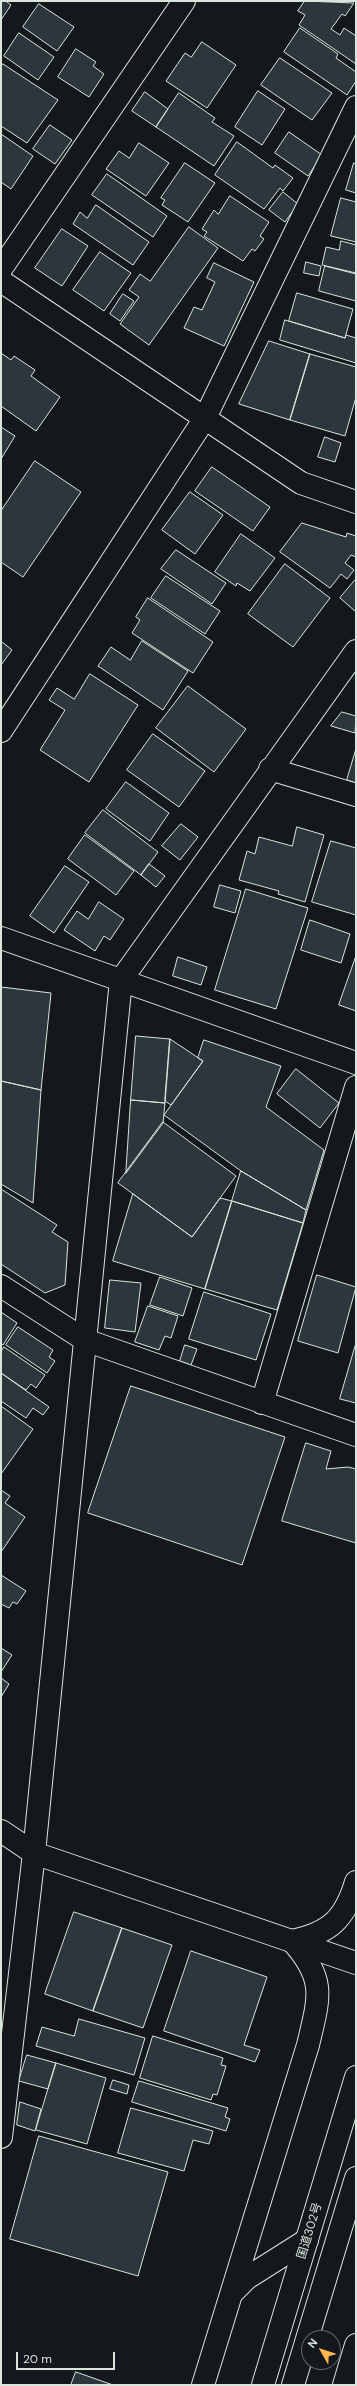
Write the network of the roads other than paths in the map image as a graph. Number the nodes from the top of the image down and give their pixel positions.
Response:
1 (184, 1) edge
2 (356, 107) edge
3 (1, 269) edge
4 (1, 281) edge
5 (205, 418) junction
6 (356, 502) edge
7 (356, 651) edge
8 (1, 730) edge
9 (270, 769) junction
10 (356, 795) edge
11 (1, 938) edge
12 (121, 980) junction
13 (356, 1063) edge
14 (356, 1087) edge
15 (1, 1286) edge
16 (85, 1340) junction
17 (262, 1403) junction
18 (356, 1435) edge
19 (1, 1831) edge
20 (34, 1853) junction
21 (356, 1882) edge
22 (292, 1941) junction
23 (356, 1963) edge
24 (356, 2077) edge
25 (1, 2137) edge
26 (356, 2178) edge
27 (307, 2240) junction
28 (231, 2294) junction
29 (356, 2345) edge
30 (203, 2385) edge
31 (263, 2385) edge
32 (293, 2385) edge
33 (344, 2385) edge

1 - 3 main road
2 - 5 main road
4 - 5 main road
5 - 6 main road
5 - 8 main road
7 - 9 main road
9 - 10 main road
9 - 12 main road
11 - 12 main road
12 - 13 main road
12 - 16 main road
14 - 17 main road
15 - 16 main road
16 - 17 main road
16 - 20 main road
17 - 18 main road
19 - 20 main road
20 - 22 main road
20 - 25 main road
21 - 22 main road
22 - 23 main road
22 - 28 main road
24 - 27 main road, 国道302号
26 - 32 main road
27 - 28 main road
27 - 31 main road, 国道302号
28 - 30 main road
29 - 33 main road

